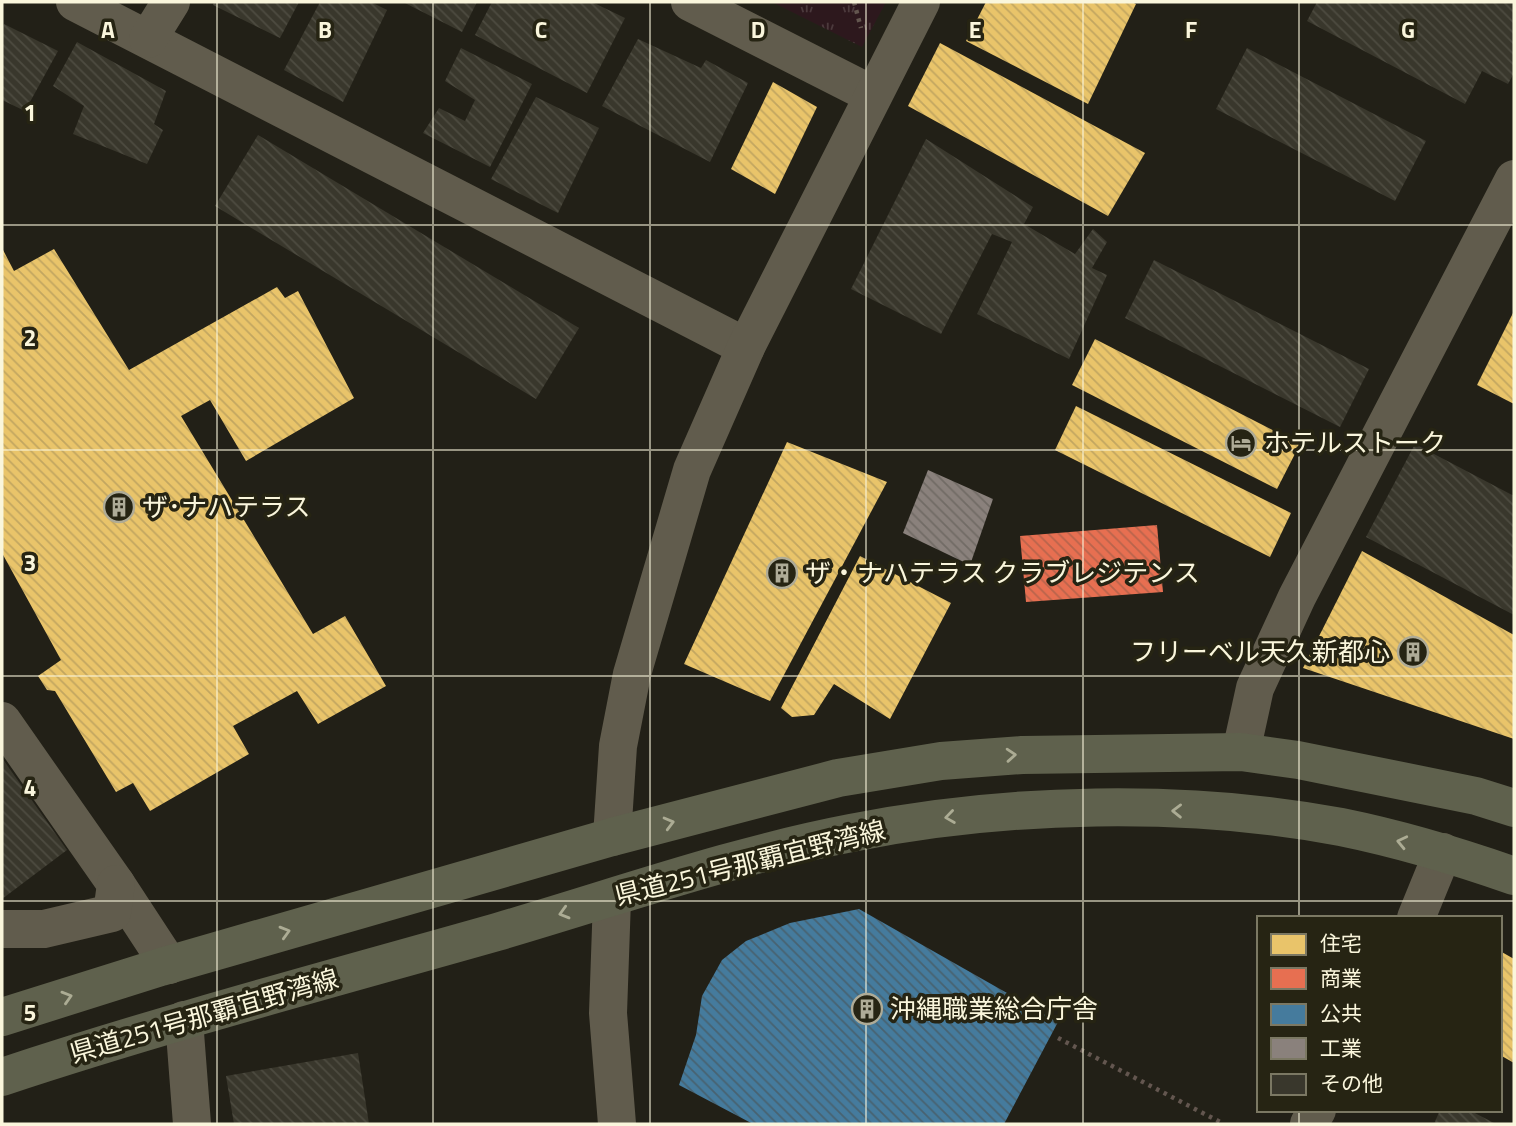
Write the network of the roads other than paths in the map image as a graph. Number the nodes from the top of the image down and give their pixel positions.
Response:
1 (75, 2) edge
2 (171, 2) edge
3 (690, 2) edge
4 (921, 2) edge
5 (148, 39) junction
6 (873, 95) junction
7 (1514, 179) edge
8 (746, 347) junction
9 (2, 721) edge
10 (1241, 752) junction
11 (1514, 808) edge
12 (612, 837) junction
13 (1443, 852) junction
14 (1514, 876) edge
15 (116, 884) junction
16 (612, 899) junction
17 (1417, 916) edge
18 (2, 929) edge
19 (169, 965) junction
20 (2, 1017) edge
21 (184, 1020) junction
22 (2, 1077) edge
23 (192, 1124) edge
24 (617, 1124) edge

1 - 5 street
2 - 5 street
3 - 6 street
4 - 6 street
5 - 8 street
6 - 8 street
7 - 10 street
8 - 12 street
9 - 15 street
10 - 11 main road
12 -> 10 main road
19 -> 12 main road
13 - 14 main road, 県道251号那覇宜野湾線
13 -> 16 main road, 県道251号那覇宜野湾線
13 - 17 street
15 - 18 street
15 - 19 street
16 -> 21 main road, 県道251号那覇宜野湾線
16 - 24 street
20 -> 19 main road
21 - 22 main road, 県道251号那覇宜野湾線
21 - 23 street

